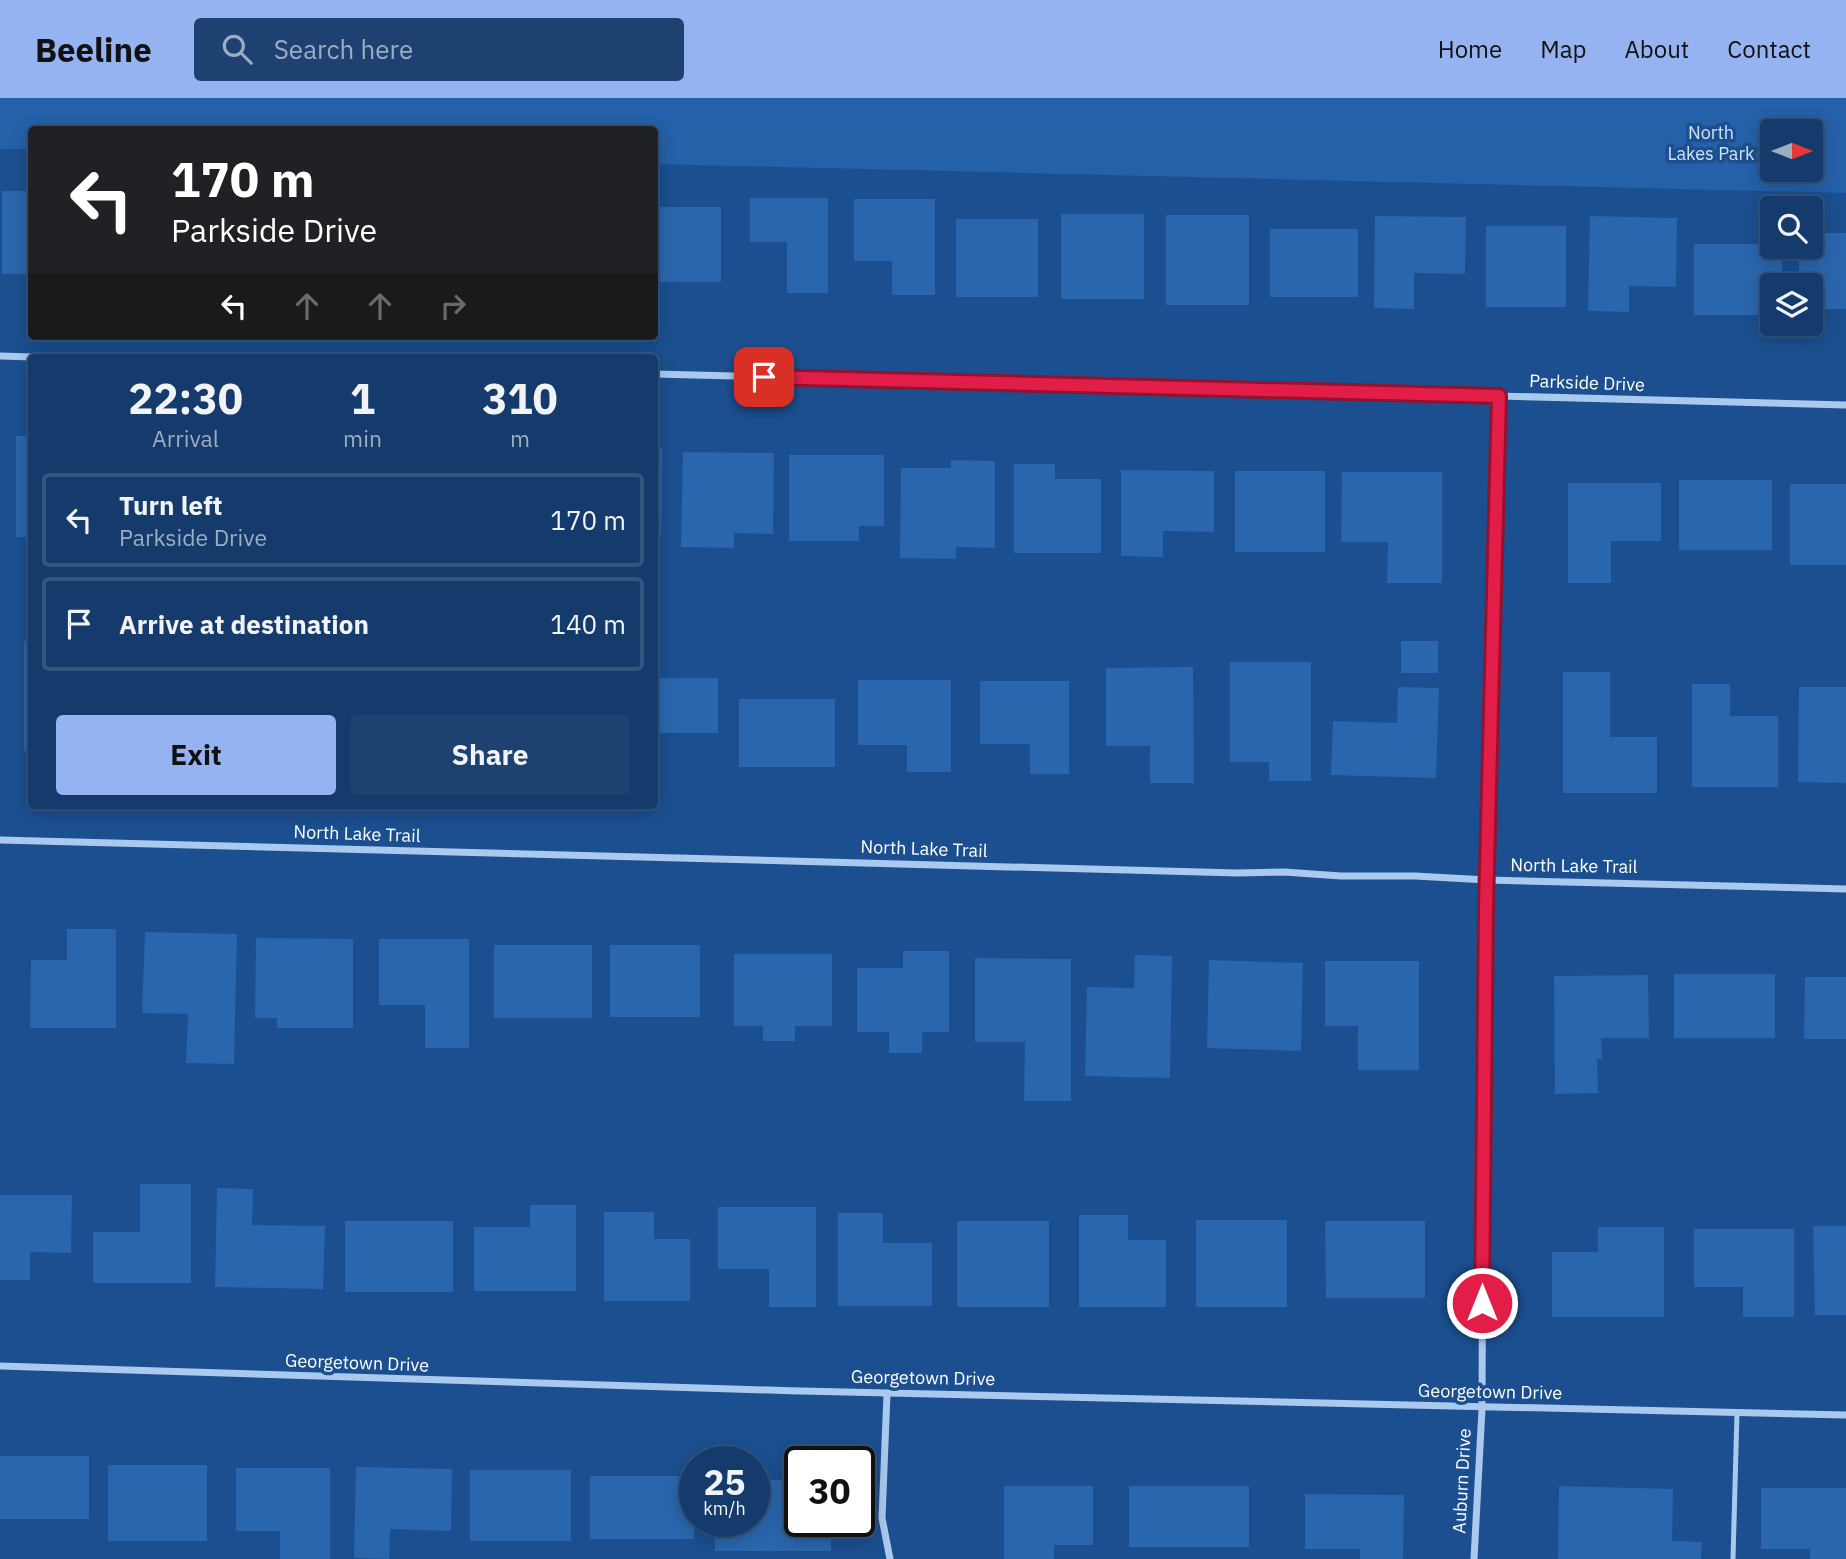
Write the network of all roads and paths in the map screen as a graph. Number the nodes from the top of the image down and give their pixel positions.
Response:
1 (0, 356) edge
2 (28, 357) edge
3 (658, 374) edge
4 (1499, 396) junction
5 (1846, 405) edge
6 (0, 840) edge
7 (1487, 880) junction
8 (1846, 888) edge
9 (0, 1366) edge
10 (887, 1394) junction
11 (1482, 1409) junction
12 (1737, 1412) junction
13 (1846, 1415) edge
14 (890, 1559) edge
15 (1475, 1559) edge
16 (1733, 1559) edge

1 - 2 street
3 - 4 street, Parkside Drive
4 - 5 street, Parkside Drive
4 - 7 street, Auburn Drive
6 - 7 street, North Lake Trail
7 - 8 street, North Lake Trail
7 - 11 street, Auburn Drive
9 - 10 street, Georgetown Drive
10 - 11 street, Georgetown Drive
10 - 14 street
11 - 12 street, Georgetown Drive
11 - 15 street, Auburn Drive
12 - 13 street, Georgetown Drive
12 - 16 lane

